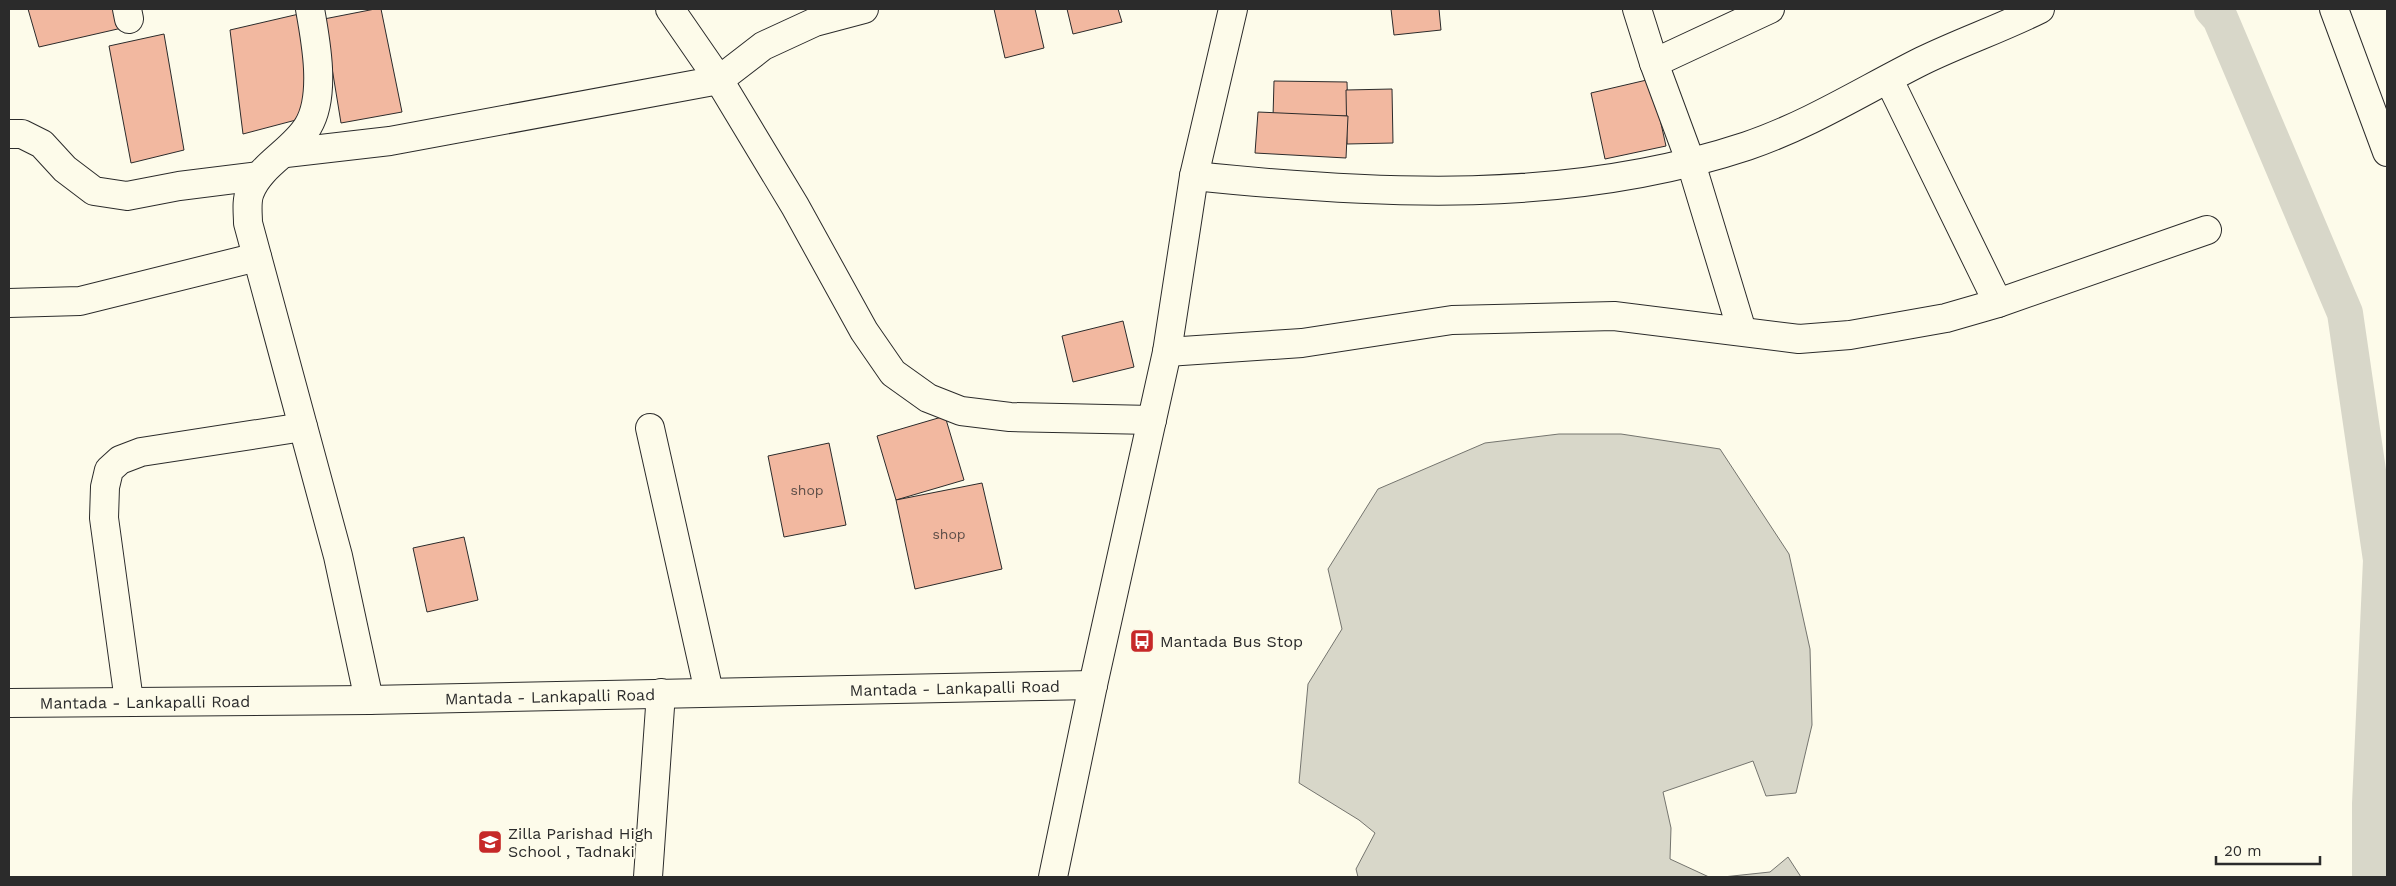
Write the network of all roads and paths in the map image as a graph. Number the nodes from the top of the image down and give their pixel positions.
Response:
1 (310, 9) edge
2 (670, 9) edge
3 (864, 9) edge
4 (1233, 9) edge
5 (1637, 9) edge
6 (1770, 9) edge
7 (2040, 9) edge
8 (2334, 9) edge
9 (1654, 63) junction
10 (719, 80) junction
11 (1889, 80) junction
12 (9, 134) edge
13 (2387, 152) edge
14 (286, 153) junction
15 (1691, 163) junction
16 (259, 176) junction
17 (1194, 176) junction
18 (2207, 230) dead end
19 (257, 257) junction
20 (9, 303) edge
21 (1998, 303) junction
22 (1742, 331) junction
23 (1167, 352) junction
24 (1152, 420) junction
25 (303, 427) junction
26 (650, 428) dead end
27 (1093, 685) junction
28 (709, 692) junction
29 (661, 693) junction
30 (369, 700) junction
31 (129, 701) junction
32 (9, 703) edge
33 (648, 877) edge
34 (1052, 877) edge

1 - 14 street
2 - 10 street
3 - 10 street
4 - 17 street
5 - 9 street
6 - 9 street
7 - 11 street
8 - 13 street
9 - 15 street
10 - 14 street
10 - 24 street
11 - 15 street
11 - 21 street
12 - 16 street
14 - 16 street
15 - 17 street
15 - 22 street
16 - 19 street
17 - 23 street
18 - 21 street
19 - 20 street
19 - 25 street
21 - 22 street
22 - 23 street
23 - 24 street
24 - 27 street
25 - 30 street
25 - 31 street
26 - 28 street
27 - 28 street, Mantada - Lankapalli Road
27 - 34 street
28 - 29 street, Mantada - Lankapalli Road
29 - 30 street, Mantada - Lankapalli Road
29 - 33 street
30 - 31 street, Mantada - Lankapalli Road
31 - 32 street, Mantada - Lankapalli Road

